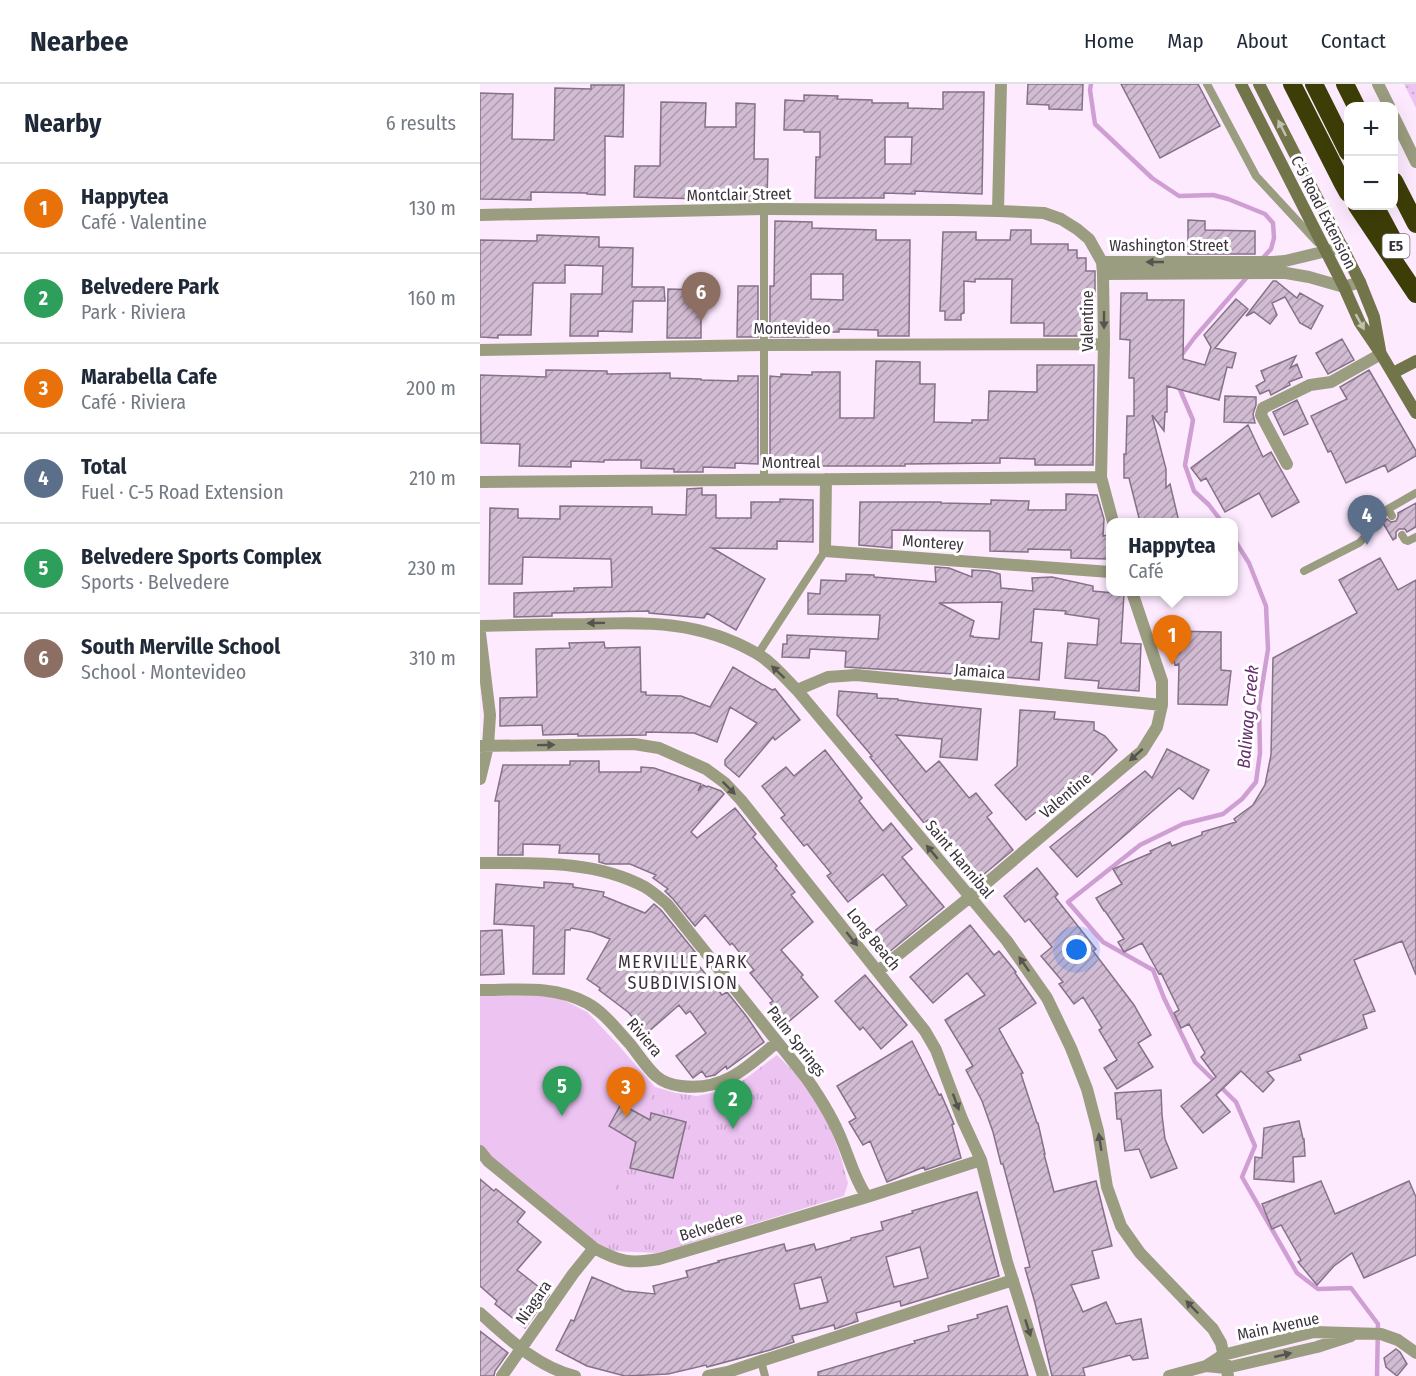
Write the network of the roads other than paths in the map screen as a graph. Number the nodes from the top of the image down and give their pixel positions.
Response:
1 (1001, 84) edge
2 (1206, 84) edge
3 (1241, 84) edge
4 (1260, 84) edge
5 (1292, 84) edge
6 (1314, 84) edge
7 (1345, 84) edge
8 (1350, 84) edge
9 (1378, 84) edge
10 (1355, 102) edge
11 (1356, 102) edge
12 (1387, 102) edge
13 (1398, 125) edge
14 (1344, 144) edge
15 (1416, 162) edge
16 (1344, 186) edge
17 (1398, 189) edge
18 (764, 209) junction
19 (998, 210) junction
20 (1360, 210) edge
21 (1378, 210) edge
22 (480, 215) edge
23 (1416, 224) edge
24 (1343, 247) junction
25 (1325, 251) junction
26 (1273, 267) junction
27 (1103, 268) junction
28 (1360, 282) junction
29 (1416, 286) edge
30 (1344, 287) junction
31 (1416, 294) edge
32 (1104, 344) junction
33 (764, 345) junction
34 (480, 350) edge
35 (1381, 354) junction
36 (1416, 361) edge
37 (1393, 373) junction
38 (1416, 413) edge
39 (1287, 464) dead end
40 (1101, 477) junction
41 (764, 479) junction
42 (826, 479) junction
43 (480, 482) edge
44 (1416, 493) edge
45 (1112, 518) edge
46 (1402, 535) dead end
47 (1416, 537) edge
48 (825, 551) junction
49 (1304, 571) dead end
50 (1106, 572) edge
51 (1134, 596) edge
52 (480, 626) edge
53 (480, 633) edge
54 (758, 654) junction
55 (797, 690) junction
56 (1162, 705) junction
57 (484, 746) edge
58 (480, 779) edge
59 (480, 863) edge
60 (970, 897) junction
61 (878, 971) junction
62 (480, 990) edge
63 (777, 1042) junction
64 (480, 1151) edge
65 (981, 1160) junction
66 (867, 1197) junction
67 (594, 1248) junction
68 (1012, 1280) junction
69 (480, 1313) edge
70 (1361, 1333) junction
71 (520, 1349) junction
72 (1416, 1353) edge
73 (1223, 1355) junction
74 (760, 1362) junction
75 (1206, 1366) junction
76 (1227, 1372) edge
77 (502, 1376) edge
78 (575, 1376) edge
79 (708, 1376) edge
80 (765, 1376) edge
81 (1043, 1376) edge
82 (1169, 1376) edge

1 - 19 street
2 - 25 lane
3 - 25 main road, C-5 Road Extension
24 -> 4 main road, C-5 Road Extension
5 - 16 highway
6 - 14 highway
7 - 10 highway
8 - 11 highway
9 - 12 street
13 - 15 street
17 - 23 highway, E5
18 - 19 street, Montclair Street
18 - 22 street, Montclair Street
18 - 33 lane
19 - 27 street, Washington Street
20 - 31 highway
21 - 29 highway, E5
24 - 25 street, Washington Street
24 - 28 main road, C-5 Road Extension
25 - 26 street, Washington Street
25 - 30 main road, C-5 Road Extension
26 - 27 street, Washington Street
26 - 30 street, Washington Street
27 -> 32 street, Valentine
28 - 30 street
28 - 35 main road, C-5 Road Extension
30 -> 35 main road, C-5 Road Extension
32 - 33 street, Montevideo
32 - 40 street, Valentine
33 - 34 street, Montevideo
33 - 41 lane
35 - 37 main road, C-5 Road Extension
35 - 39 street
36 - 37 main road
37 - 38 main road, C-5 Road Extension
40 - 42 street, Montreal
40 - 45 street, Valentine
41 - 42 street, Montreal
41 - 43 street, Montreal
42 - 48 street
44 - 49 lane
46 - 47 lane
48 - 50 street, Monterey
48 - 54 lane
51 - 56 street, Valentine
54 -> 52 street, Saint Hannibal
53 - 57 street
55 -> 54 street, Saint Hannibal
55 - 56 street, Jamaica
60 -> 55 street, Saint Hannibal
56 -> 60 street, Valentine
57 - 58 street
57 -> 61 street, Long Beach
59 - 63 street, Palm Springs
60 - 61 street, Valentine
73 -> 60 street, Saint Hannibal
61 -> 65 street, Long Beach
62 - 63 street, Riviera
63 - 66 street, Palm Springs
64 - 67 street, Belvedere
65 - 66 street, Belvedere
65 - 68 street, Long Beach
66 - 67 street, Belvedere
67 - 71 street, Niagara
68 - 74 street
68 -> 81 street, Long Beach
69 - 71 street
70 - 72 street, Main Avenue
70 - 73 street, Main Avenue
76 -> 70 street, Main Avenue
71 - 77 street, Niagara
71 - 78 street
73 - 75 street, Main Avenue
73 - 76 street, Saint Hannibal
74 - 79 street
74 - 80 lane
75 - 76 street, Main Avenue
75 - 82 street, Main Avenue

